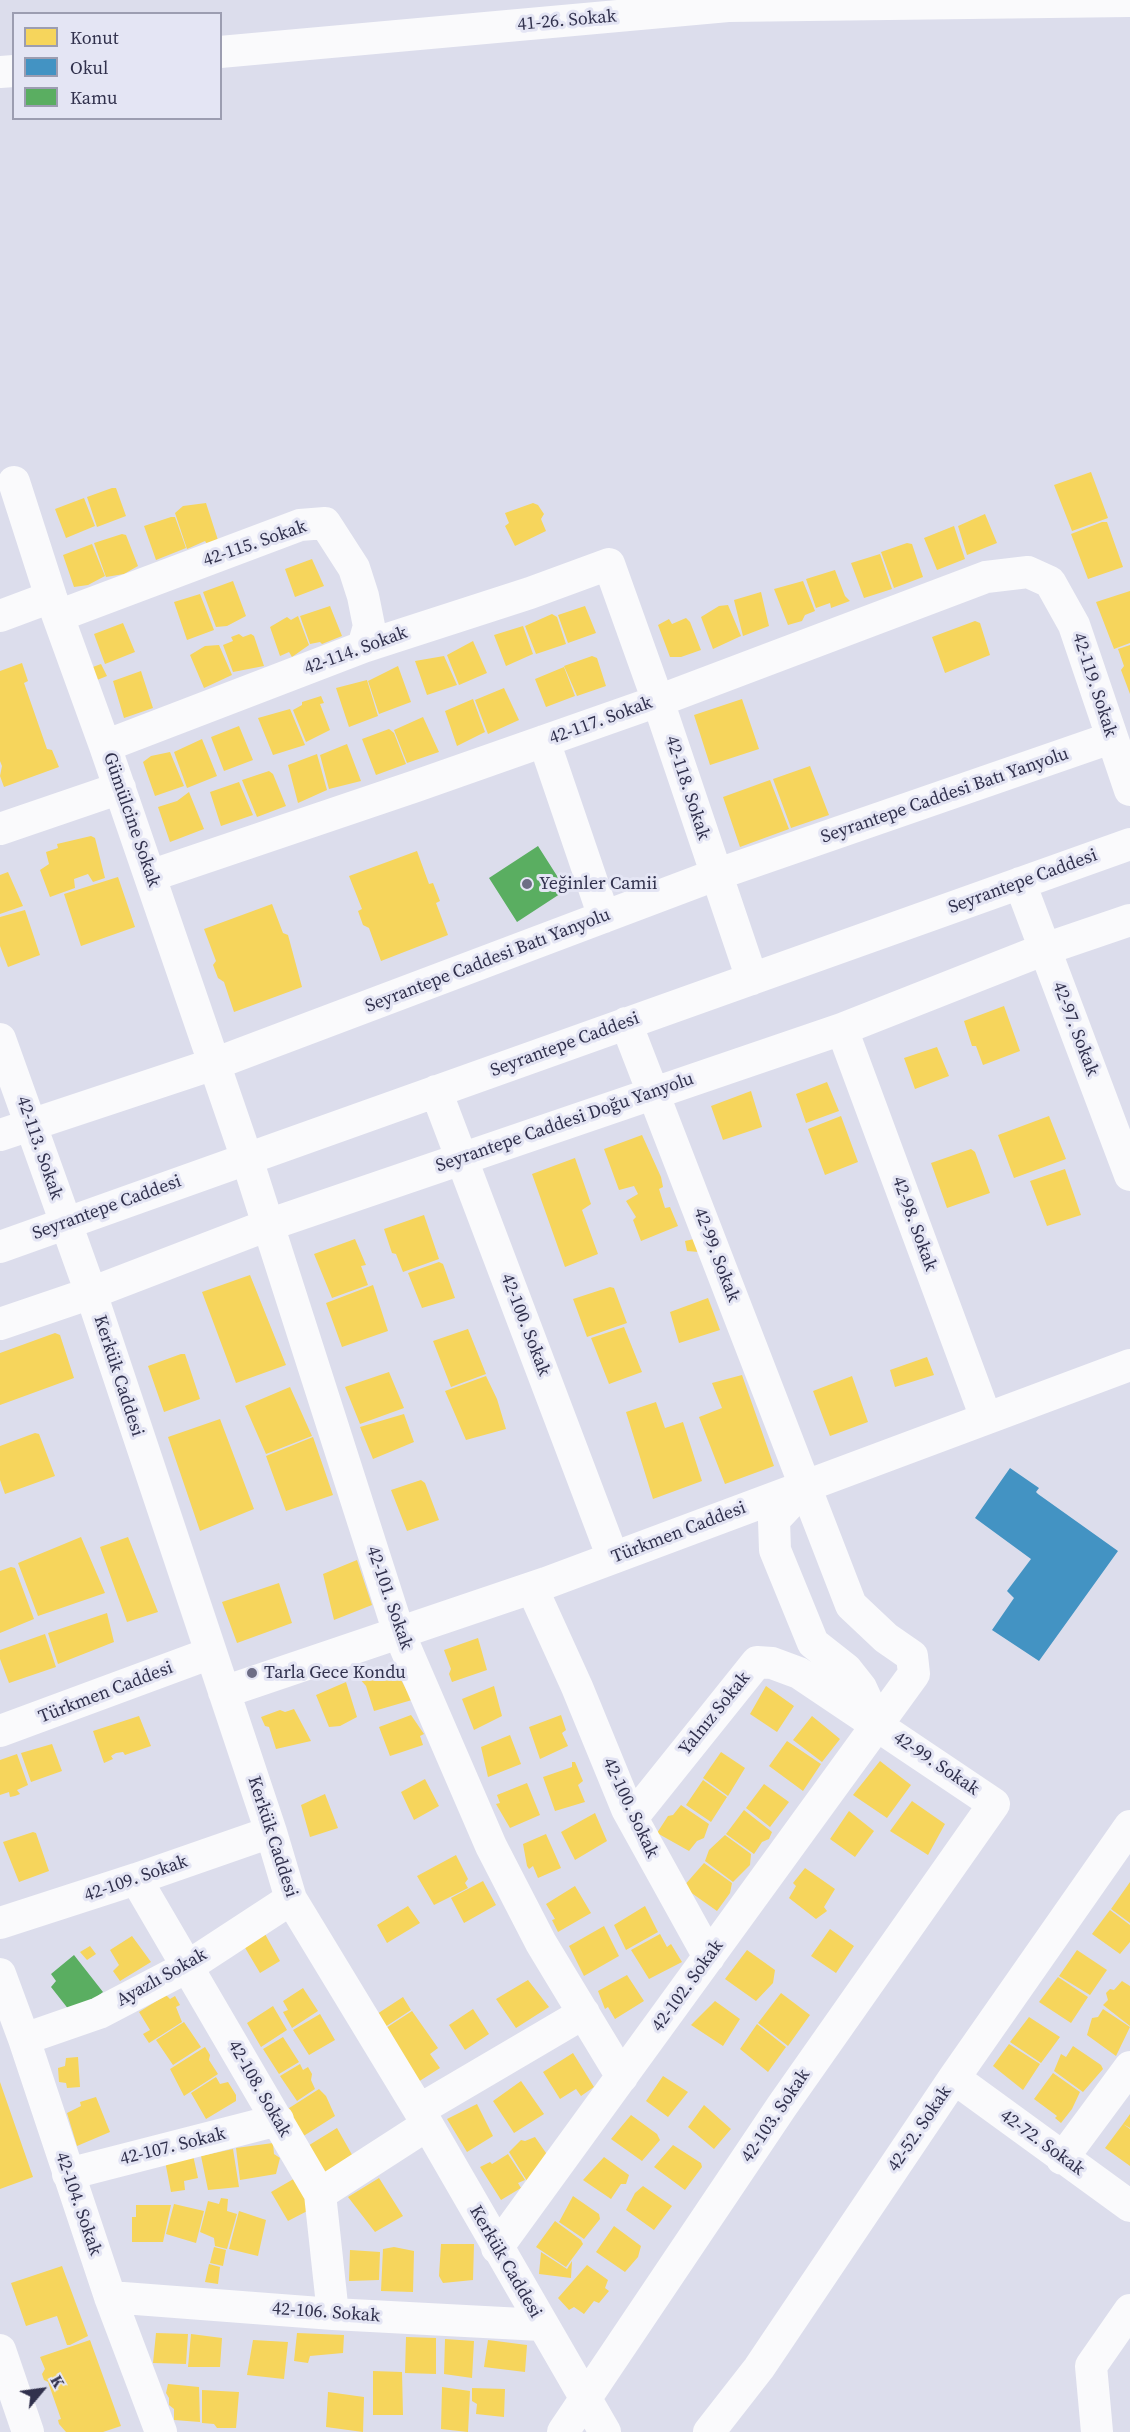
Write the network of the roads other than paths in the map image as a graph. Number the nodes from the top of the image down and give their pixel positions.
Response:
1 (1130, 1) edge
2 (222, 52) edge
3 (14, 482) dead end
4 (609, 564) joint
5 (1050, 582) joint
6 (55, 606) junction
7 (0, 616) edge
8 (363, 647) junction
9 (658, 701) junction
10 (1111, 738) junction
11 (544, 741) junction
12 (105, 746) junction
13 (120, 788) junction
14 (1130, 790) edge
15 (0, 829) edge
16 (1130, 844) edge
17 (716, 875) junction
18 (150, 876) junction
19 (1020, 883) junction
20 (604, 917) junction
21 (1130, 920) edge
22 (1045, 949) junction
23 (752, 979) junction
24 (626, 1023) junction
25 (842, 1029) junction
26 (0, 1039) edge
27 (214, 1064) junction
28 (436, 1091) junction
29 (654, 1093) junction
30 (31, 1124) junction
31 (0, 1135) edge
32 (461, 1158) junction
33 (247, 1159) junction
34 (1130, 1175) edge
35 (65, 1224) junction
36 (268, 1225) junction
37 (0, 1246) edge
38 (91, 1293) junction
39 (0, 1324) edge
40 (1130, 1365) edge
41 (986, 1418) junction
42 (806, 1486) junction
43 (613, 1558) junction
44 (532, 1588) junction
45 (399, 1633) junction
46 (211, 1653) junction
47 (224, 1692) junction
48 (878, 1725) junction
49 (0, 1731) edge
50 (994, 1803) joint
51 (632, 1818) junction
52 (1130, 1826) edge
53 (271, 1832) junction
54 (136, 1879) junction
55 (291, 1899) junction
56 (0, 1923) edge
57 (709, 1957) junction
58 (187, 1967) junction
59 (0, 1974) edge
60 (584, 2013) junction
61 (24, 2038) junction
62 (1130, 2067) edge
63 (622, 2077) junction
64 (954, 2078) junction
65 (423, 2118) junction
66 (278, 2120) junction
67 (1062, 2159) junction
68 (68, 2174) junction
69 (320, 2194) junction
70 (1130, 2206) edge
71 (497, 2248) junction
72 (110, 2297) junction
73 (1130, 2310) edge
74 (333, 2314) junction
75 (542, 2325) junction
76 (0, 2350) edge
77 (585, 2401) junction
78 (28, 2432) edge
79 (161, 2432) edge
80 (563, 2432) edge
81 (605, 2432) edge
82 (709, 2432) edge
83 (1097, 2432) edge

1 - 2 street, 41-26. Sokak
3 - 6 street, Gümülcine Sokak
4 - 8 street, 42-114. Sokak
4 - 9 street, 42-118. Sokak
5 - 9 street, 42-117. Sokak
5 - 10 street, 42-119. Sokak
6 - 7 street, 42-115. Sokak
6 - 8 street, 42-115. Sokak
6 - 12 street, Gümülcine Sokak
8 - 12 street, 42-114. Sokak
9 - 11 street, 42-117. Sokak
9 - 17 street, 42-118. Sokak
10 - 14 street, 42-119. Sokak
10 - 17 street, Seyrantepe Caddesi Batı Yanyolu
11 - 18 street, 42-117. Sokak
11 - 20 street
12 - 13 street, Gümülcine Sokak
13 - 15 street
13 - 18 street, Gümülcine Sokak
16 - 19 street, Seyrantepe Caddesi
17 - 20 street, Seyrantepe Caddesi Batı Yanyolu
17 - 23 street, 42-118. Sokak
18 - 27 street, Gümülcine Sokak
19 - 22 street, 42-97. Sokak
19 - 23 street, Seyrantepe Caddesi
20 - 27 street, Seyrantepe Caddesi Batı Yanyolu
21 - 22 street, Seyrantepe Caddesi Doğu Yanyolu
22 - 25 street, Seyrantepe Caddesi Doğu Yanyolu
22 - 34 street, 42-97. Sokak
23 - 24 street, Seyrantepe Caddesi
24 - 28 street, Seyrantepe Caddesi
24 - 29 street, 42-99. Sokak
25 - 29 street, Seyrantepe Caddesi Doğu Yanyolu
25 - 41 street, 42-98. Sokak
26 - 30 street, 42-113. Sokak
27 - 30 street, Seyrantepe Caddesi Batı Yanyolu
27 - 33 street, Gümülcine Sokak
28 - 32 street, 42-100. Sokak
28 - 33 street, Seyrantepe Caddesi
29 - 32 street, Seyrantepe Caddesi Doğu Yanyolu
29 - 42 street, 42-99. Sokak
30 - 31 street, Seyrantepe Caddesi Batı Yanyolu
30 - 35 street, 42-113. Sokak
32 - 36 street, Seyrantepe Caddesi Doğu Yanyolu
32 - 43 street, 42-100. Sokak
33 - 35 street, Seyrantepe Caddesi
33 - 36 street, 42-101. Sokak
35 - 37 street, Seyrantepe Caddesi
35 - 38 street, Kerkük Caddesi
36 - 38 street, Seyrantepe Caddesi Doğu Yanyolu
36 - 45 street, 42-101. Sokak
38 - 39 street, Seyrantepe Caddesi Doğu Yanyolu
38 - 46 street, Kerkük Caddesi
40 - 41 street, Türkmen Caddesi
41 - 42 street, Türkmen Caddesi
42 - 43 street, Türkmen Caddesi
42 - 48 street, 42-99. Sokak
42 - 48 street, 42-99. Sokak
43 - 44 street, Türkmen Caddesi
44 - 45 street, Türkmen Caddesi
44 - 51 street, 42-100. Sokak
45 - 47 street, Türkmen Caddesi
45 - 60 street, 42-101. Sokak
46 - 47 street, Kerkük Caddesi
46 - 49 street, Türkmen Caddesi
47 - 53 street, Kerkük Caddesi
48 - 50 street, 42-99. Sokak
48 - 51 street, Yalnız Sokak
48 - 57 street, 42-102. Sokak
50 - 77 street, 42-103. Sokak
51 - 57 street, 42-100. Sokak
52 - 64 street, 42-52. Sokak
53 - 54 street, 42-109. Sokak
53 - 55 street, Kerkük Caddesi
54 - 56 street, 42-109. Sokak
54 - 58 street, 42-108. Sokak
55 - 58 street, Ayazlı Sokak
55 - 65 street, Kerkük Caddesi
57 - 63 street, 42-102. Sokak
58 - 61 street, Ayazlı Sokak
58 - 66 street, 42-108. Sokak
59 - 61 street, 42-104. Sokak
60 - 63 street, 42-101. Sokak
60 - 65 street
61 - 68 street, 42-104. Sokak
62 - 67 street
63 - 71 street, 42-102. Sokak
64 - 67 street, 42-72. Sokak
64 - 82 street, 42-52. Sokak
65 - 69 street
65 - 71 street, Kerkük Caddesi
66 - 68 street, 42-107. Sokak
66 - 69 street, 42-108. Sokak
67 - 70 street, 42-72. Sokak
68 - 72 street, 42-104. Sokak
69 - 74 street, 42-108. Sokak
71 - 75 street, Kerkük Caddesi
72 - 74 street, 42-106. Sokak
72 - 79 street, 42-104. Sokak
73 - 83 street
74 - 75 street, 42-106. Sokak
75 - 77 street, Kerkük Caddesi
76 - 78 street
77 - 80 street, 42-103. Sokak
77 - 81 street, Kerkük Caddesi

